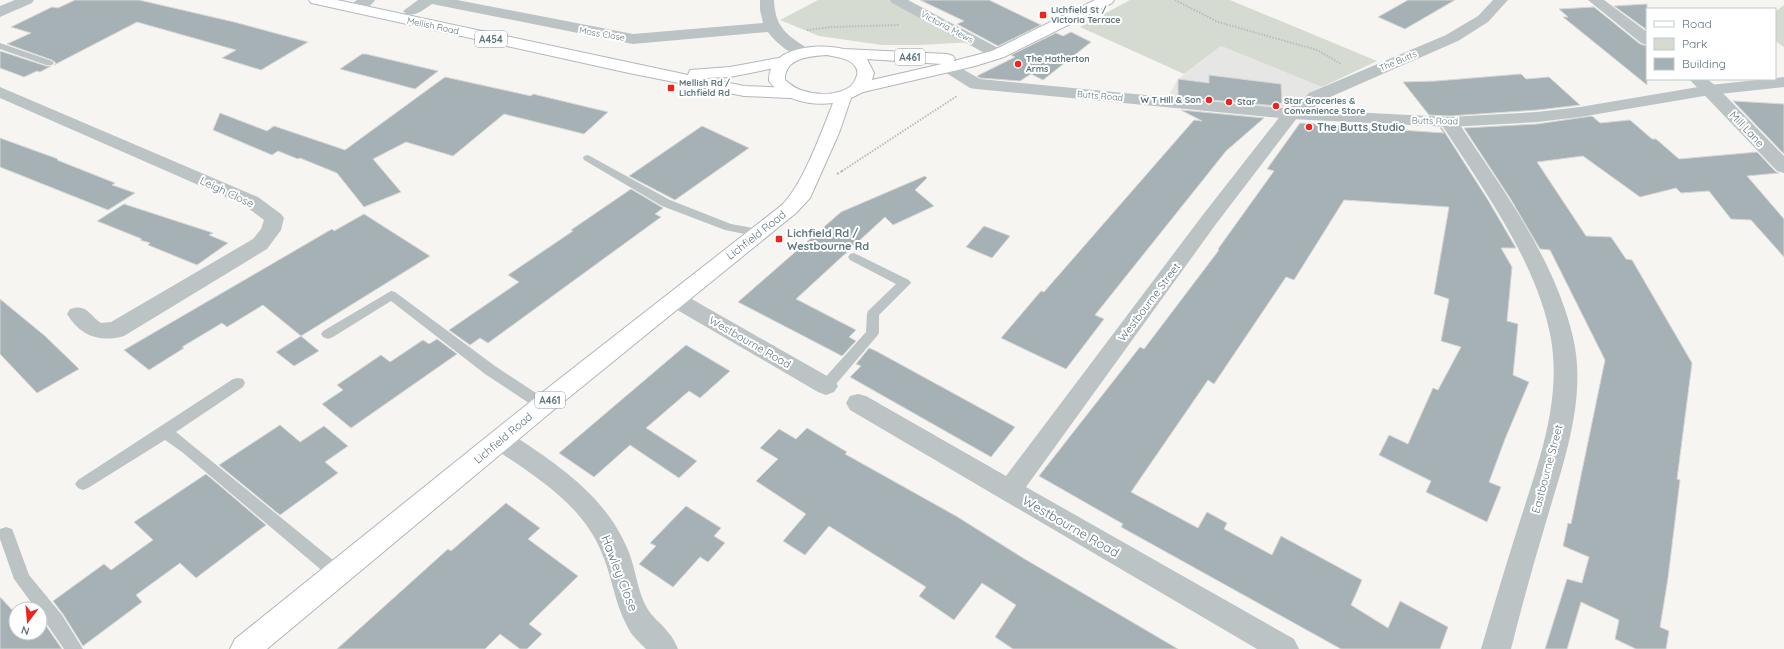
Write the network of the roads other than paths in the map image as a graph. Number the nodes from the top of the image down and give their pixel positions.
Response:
1 (27, 0) edge
2 (316, 0) edge
3 (368, 0) edge
4 (428, 0) edge
5 (435, 0) edge
6 (766, 0) edge
7 (897, 0) edge
8 (1107, 0) edge
9 (1501, 0) edge
10 (1595, 0) edge
11 (353, 9) junction
12 (411, 11) dead end
13 (0, 12) edge
14 (775, 32) junction
15 (1646, 39) edge
16 (0, 46) edge
17 (804, 53) junction
18 (844, 53) junction
19 (998, 54) junction
20 (975, 61) junction
21 (784, 62) junction
22 (49, 63) dead end
23 (946, 66) junction
24 (667, 76) junction
25 (1784, 82) edge
26 (1704, 84) edge
27 (851, 91) junction
28 (0, 92) edge
29 (790, 93) junction
30 (808, 98) junction
31 (1291, 114) junction
32 (1448, 122) junction
33 (830, 133) junction
34 (588, 158) dead end
35 (1784, 167) edge
36 (760, 233) junction
37 (854, 256) dead end
38 (675, 299) junction
39 (78, 314) dead end
40 (328, 334) dead end
41 (238, 383) dead end
42 (826, 386) joint
43 (858, 404) dead end
44 (543, 405) junction
45 (165, 432) junction
46 (501, 440) junction
47 (83, 484) dead end
48 (1009, 491) junction
49 (6, 534) dead end
50 (338, 574) junction
51 (74, 649) edge
52 (245, 649) edge
53 (663, 649) edge
54 (1284, 649) edge
55 (1496, 649) edge

1 - 13 street
2 - 11 main road, Mellish Road / A454
3 - 11 street
4 - 12 street
5 - 14 street, Moss Close
6 - 14 street
7 - 19 street, Victoria Mews
8 - 19 main road, A461
9 - 31 street, The Butts
10 - 15 street
11 - 24 main road, Mellish Road / A454
14 - 17 street
16 - 22 lane
17 - 18 main road, Mellish Road
17 - 21 main road, Mellish Road
18 - 20 main road, A461
18 - 27 main road, Lichfield Road
19 - 20 main road, A461
20 - 23 main road, A461
21 - 24 main road, Mellish Road / A454
21 - 29 main road
23 - 27 main road, A461
23 - 31 street, Butts Road
24 - 29 main road, Mellish Road / A454
25 - 26 street, Butts Road
26 - 32 street, Butts Road
26 - 35 street, Mill Lane
27 - 30 main road, Mellish Road
27 - 33 main road, Lichfield Road / A461
28 - 39 street, Leigh Close
29 - 30 main road, Mellish Road
30 - 33 main road
31 - 32 street, Butts Road
31 - 48 street, Westbourne Street
32 - 55 street, Eastbourne Street
33 - 36 main road, Lichfield Road / A461
34 - 36 lane
36 - 38 main road, Lichfield Road / A461
37 - 42 lane
38 - 42 street, Westbourne Road
38 - 44 main road, Lichfield Road / A461
40 - 44 lane
41 - 45 lane
43 - 48 street, Westbourne Road
44 - 46 main road, Lichfield Road / A461
45 - 47 lane
45 - 50 lane
46 - 50 main road, Lichfield Road / A461
46 - 53 street, Hawley Close
48 - 54 street, Westbourne Road
49 - 51 lane
50 - 52 main road, Lichfield Road / A461

